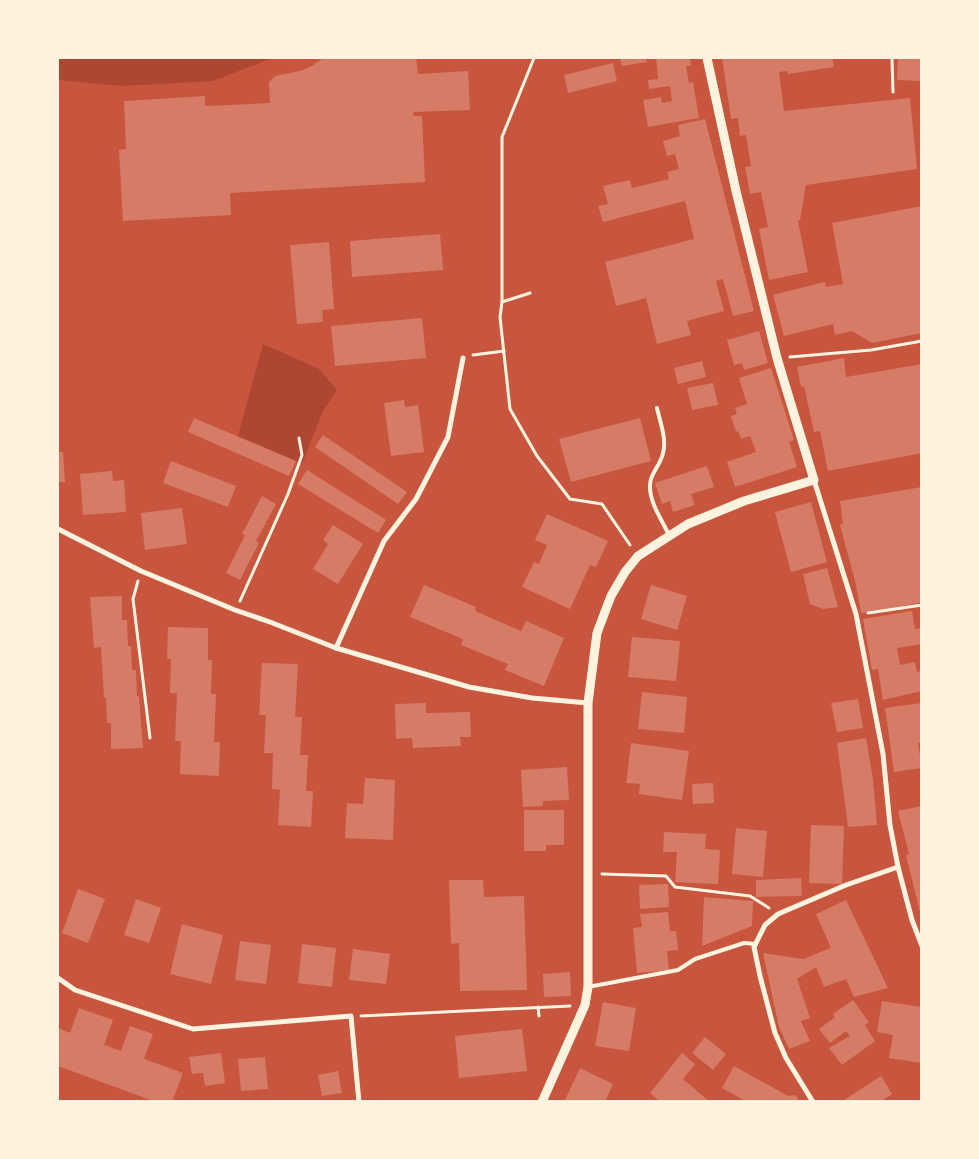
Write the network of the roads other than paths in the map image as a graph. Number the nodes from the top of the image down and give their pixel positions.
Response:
1 (708, 58) edge
2 (463, 358) dead end
3 (657, 408) dead end
4 (814, 480) junction
5 (58, 529) edge
6 (670, 536) junction
7 (336, 648) junction
8 (588, 703) junction
9 (898, 867) junction
10 (756, 944) junction
11 (922, 946) edge
12 (58, 978) edge
13 (588, 987) junction
14 (359, 1102) edge
15 (542, 1102) edge
16 (812, 1102) edge

1 - 4 street
2 - 7 street
3 - 6 lane
4 - 6 street
4 - 9 street
5 - 7 street
6 - 8 street
7 - 8 street
8 - 13 street
9 - 10 street
9 - 11 street
10 - 13 lane
10 - 16 street
12 - 14 street
13 - 15 street

